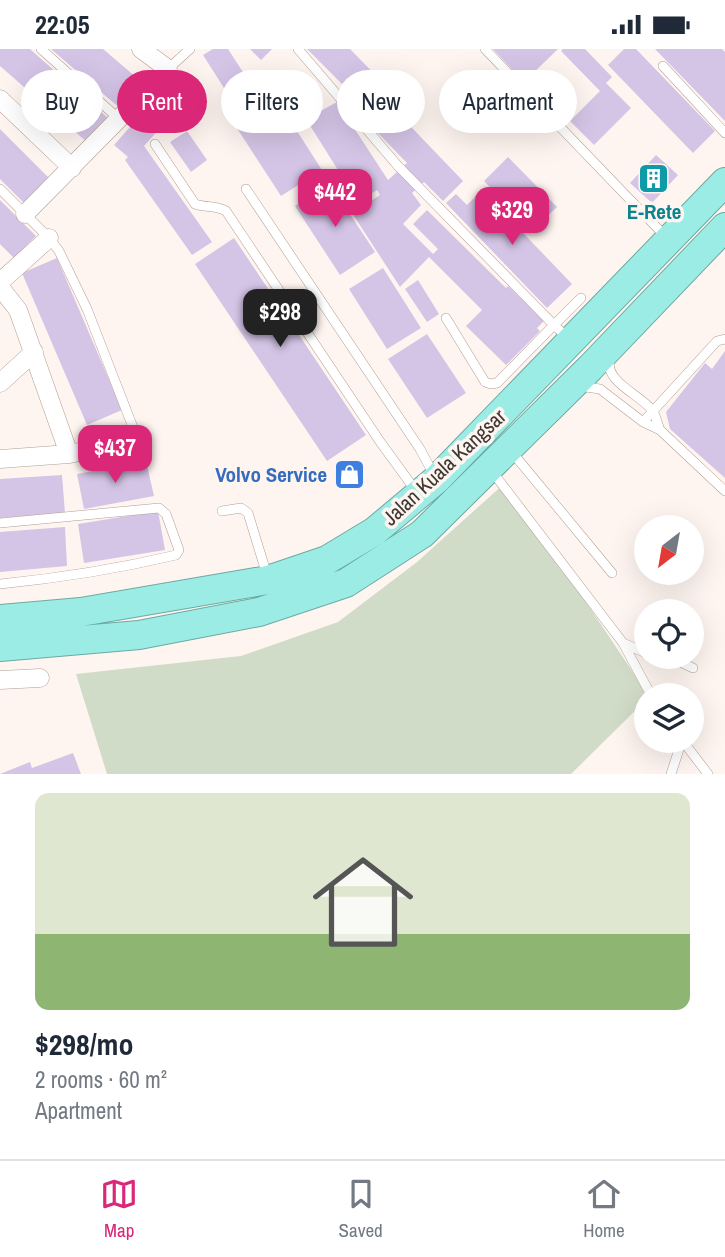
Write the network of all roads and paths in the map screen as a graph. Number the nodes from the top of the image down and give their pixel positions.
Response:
1 (41, 49) edge
2 (141, 49) edge
3 (190, 49) edge
4 (298, 49) edge
5 (485, 49) edge
6 (663, 66) dead end
7 (168, 69) joint
8 (0, 99) edge
9 (117, 118) edge
10 (117, 122) edge
11 (725, 133) edge
12 (155, 143) dead end
13 (72, 168) junction
14 (725, 182) edge
15 (0, 189) edge
16 (246, 189) dead end
17 (25, 214) junction
18 (725, 227) edge
19 (49, 238) junction
20 (669, 240) junction
21 (682, 272) junction
22 (0, 285) edge
23 (581, 298) dead end
24 (446, 318) dead end
25 (563, 334) junction
26 (725, 339) edge
27 (34, 352) junction
28 (2, 378) edge
29 (574, 385) junction
30 (653, 410) junction
31 (643, 422) junction
32 (660, 430) junction
33 (133, 441) joint
34 (510, 449) junction
35 (69, 454) junction
36 (0, 459) edge
37 (489, 469) junction
38 (428, 487) junction
39 (725, 491) edge
40 (222, 510) dead end
41 (0, 523) edge
42 (612, 573) dead end
43 (268, 580) junction
44 (0, 584) edge
45 (0, 619) edge
46 (622, 643) junction
47 (0, 647) edge
48 (634, 648) edge
49 (40, 678) dead end
50 (0, 680) edge
51 (644, 683) edge
52 (671, 774) edge
53 (708, 774) edge

1 - 9 lane
2 - 7 street
3 - 7 lane
4 - 25 lane
5 - 20 lane
6 - 11 lane
8 - 13 street
10 - 13 street
12 - 38 lane
13 - 17 street
14 - 20 highway, Jalan Kuala Kangsar
15 - 17 lane
16 - 38 lane
17 - 19 lane
18 - 21 highway, Jalan Kuala Kangsar
19 - 22 street
19 - 33 lane
20 - 25 highway, Jalan Kuala Kangsar
21 - 29 highway, Jalan Kuala Kangsar
21 - 30 lane
22 - 27 street
23 - 25 lane
24 - 25 lane
25 - 38 highway, Jalan Kuala Kangsar
26 - 30 lane
27 - 28 street
27 - 35 street
29 - 31 lane
29 - 34 highway, Jalan Kuala Kangsar
30 - 31 lane
30 - 32 lane
31 - 32 lane
32 - 39 lane
33 - 35 street
34 - 37 highway, Jalan Kuala Kangsar
34 - 42 lane
35 - 36 street
37 - 46 lane
37 - 47 highway, Jalan Kuala Kangsar
38 - 43 highway, Jalan Kuala Kangsar
40 - 43 lane
41 - 44 lane
43 - 45 highway, Jalan Kuala Kangsar
46 - 48 lane
46 - 51 lane
49 - 50 street
52 - 53 lane

